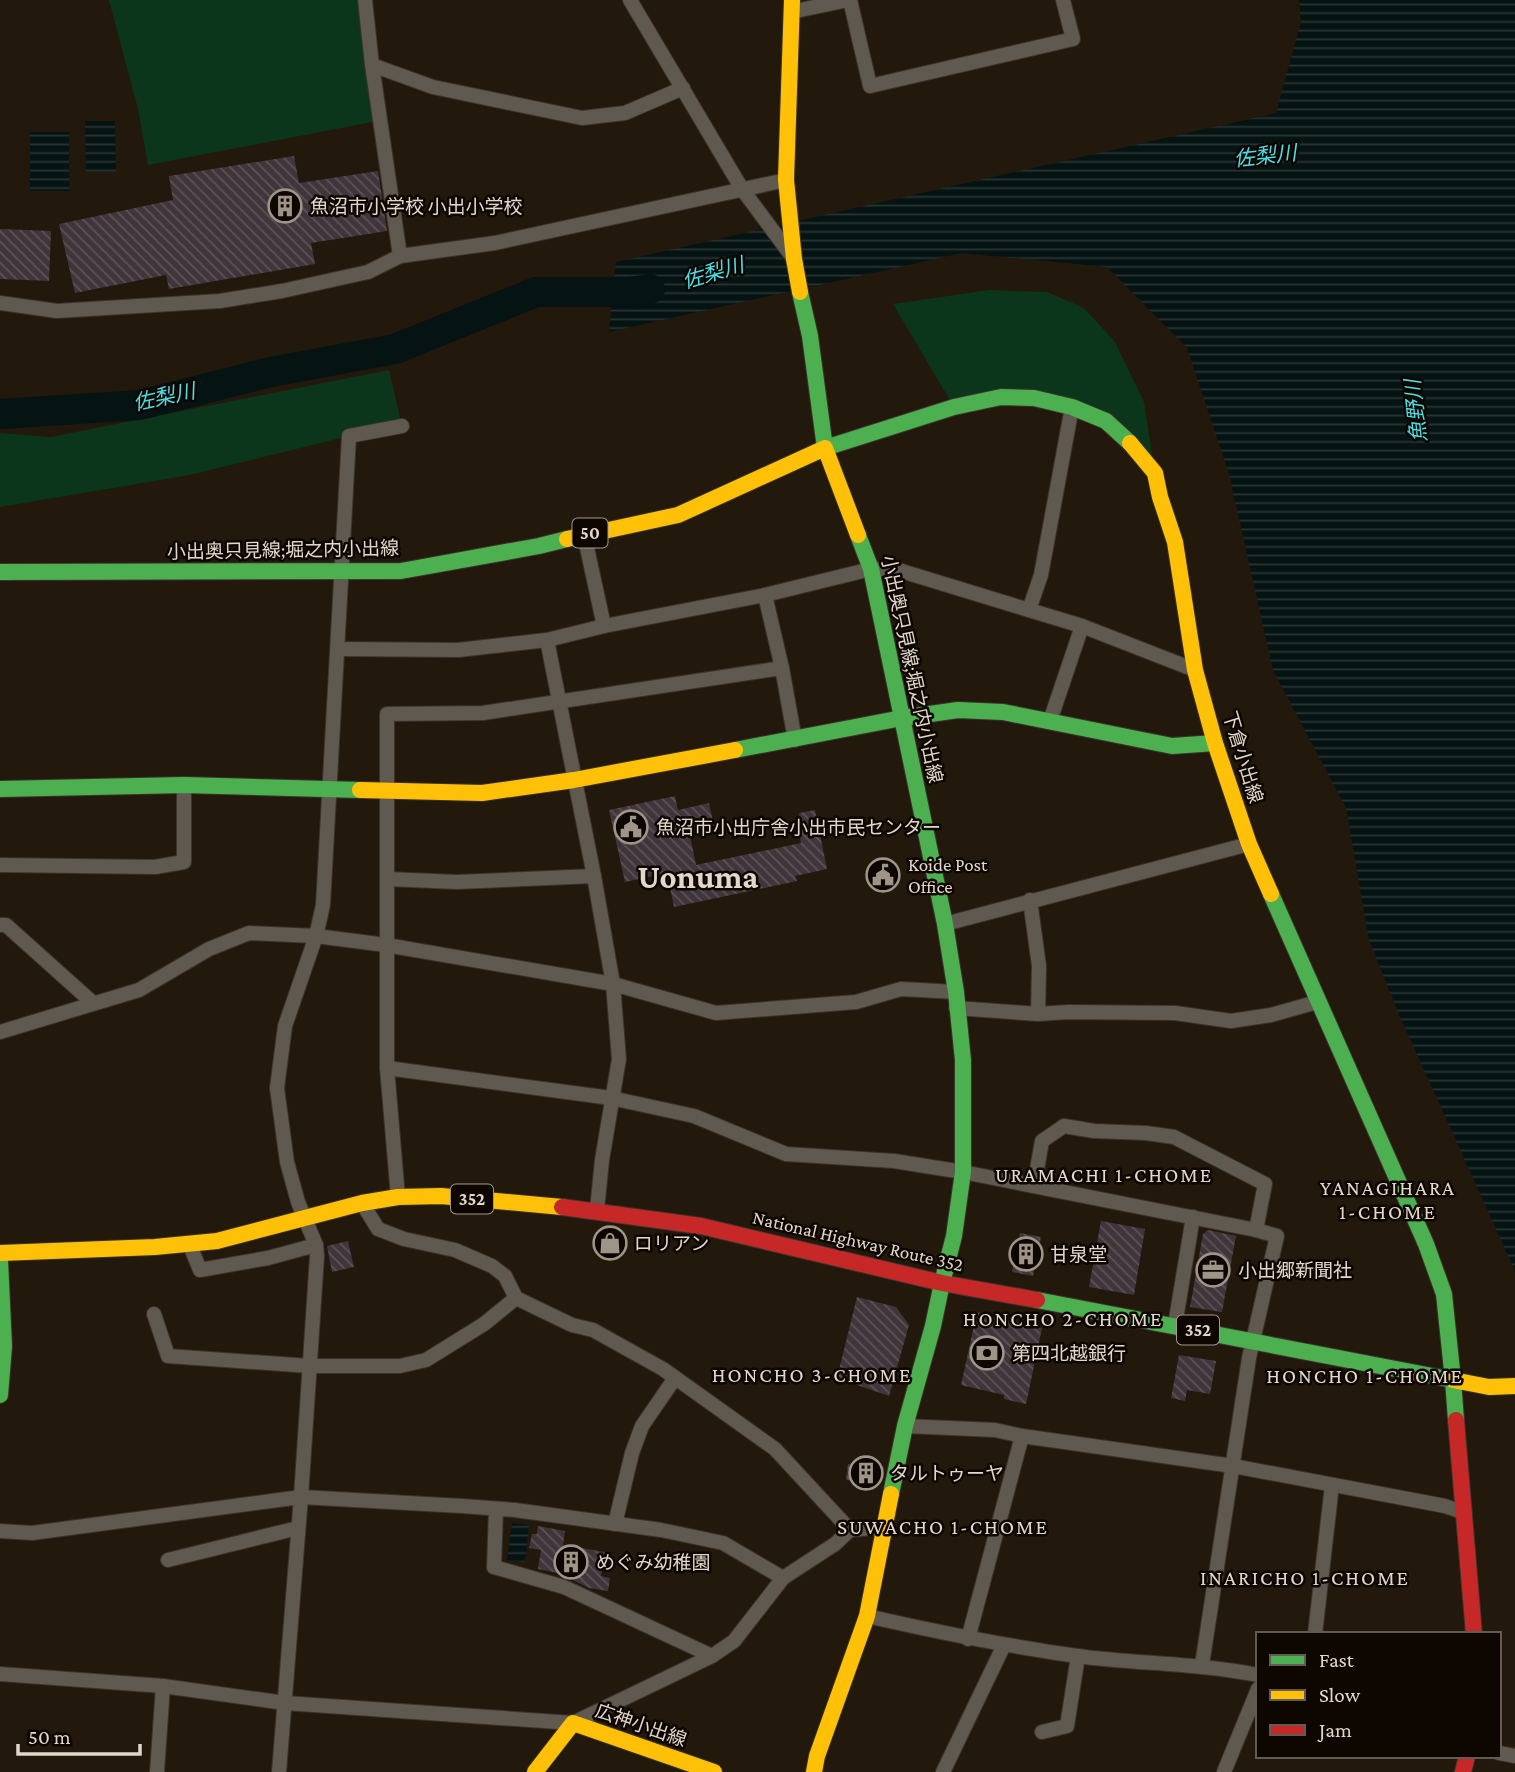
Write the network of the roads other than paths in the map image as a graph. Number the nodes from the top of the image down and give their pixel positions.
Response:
1 (365, 0) edge
2 (630, 0) edge
3 (849, 0) edge
4 (1062, 0) edge
5 (792, 6) edge
6 (372, 65) junction
7 (683, 88) junction
8 (786, 180) junction
9 (742, 188) junction
10 (400, 256) junction
11 (794, 260) junction
12 (0, 303) edge
13 (1072, 407) junction
14 (402, 426) dead end
15 (825, 448) junction
16 (584, 534) junction
17 (871, 569) junction
18 (0, 572) edge
19 (342, 572) junction
20 (765, 595) junction
21 (1029, 610) junction
22 (604, 626) junction
23 (1082, 626) junction
24 (547, 640) junction
25 (339, 649) junction
26 (782, 668) junction
27 (1195, 670) junction
28 (559, 701) junction
29 (902, 718) junction
30 (1050, 721) junction
31 (795, 740) junction
32 (1215, 743) junction
33 (574, 779) junction
34 (184, 785) junction
35 (329, 788) junction
36 (0, 789) edge
37 (387, 791) junction
38 (1249, 844) junction
39 (0, 865) edge
40 (594, 876) junction
41 (387, 879) junction
42 (1030, 900) junction
43 (945, 924) junction
44 (0, 925) edge
45 (316, 936) junction
46 (386, 945) junction
47 (613, 984) junction
48 (956, 1000) junction
49 (1317, 1002) junction
50 (93, 1003) junction
51 (1038, 1014) junction
52 (0, 1032) edge
53 (387, 1068) junction
54 (611, 1098) junction
55 (963, 1172) junction
56 (1034, 1186) junction
57 (398, 1197) junction
58 (362, 1203) junction
59 (597, 1210) junction
60 (1193, 1217) junction
61 (305, 1219) junction
62 (1256, 1230) junction
63 (189, 1243) junction
64 (316, 1245) junction
65 (0, 1253) edge
66 (0, 1261) edge
67 (942, 1283) junction
68 (516, 1298) junction
69 (154, 1314) dead end
70 (1175, 1325) junction
71 (1252, 1341) junction
72 (310, 1366) junction
73 (675, 1378) junction
74 (1453, 1380) junction
75 (1515, 1387) edge
76 (0, 1395) edge
77 (905, 1426) junction
78 (1022, 1436) junction
79 (1233, 1466) junction
80 (1332, 1485) junction
81 (301, 1497) junction
82 (496, 1510) junction
83 (1465, 1513) junction
84 (615, 1524) junction
85 (884, 1527) junction
86 (298, 1528) junction
87 (850, 1530) junction
88 (0, 1531) edge
89 (168, 1560) dead end
90 (783, 1578) junction
91 (867, 1616) junction
92 (1315, 1632) edge
93 (1474, 1632) edge
94 (968, 1639) junction
95 (1004, 1645) junction
96 (712, 1656) junction
97 (1078, 1656) junction
98 (1202, 1665) junction
99 (0, 1674) edge
100 (1256, 1675) edge
101 (163, 1686) junction
102 (1256, 1694) edge
103 (285, 1703) junction
104 (573, 1723) junction
105 (1042, 1732) dead end
106 (157, 1772) edge
107 (279, 1772) edge
108 (535, 1772) edge
109 (715, 1772) edge
110 (814, 1772) edge
111 (943, 1772) edge
112 (1224, 1772) edge

1 - 6 street
2 - 7 street
3 - 4 street
3 - 5 street
5 - 8 main road
6 - 7 street
6 - 10 street
7 - 9 street
8 - 9 street
8 - 11 main road
9 - 10 street
9 - 11 street
10 - 12 street
11 - 15 main road
13 - 15 main road, 下倉小出線
13 - 21 street
13 - 27 main road, 下倉小出線
14 - 19 street
15 - 16 main road, 小出奥只見線;堀之内小出線 / 50
15 - 17 main road, 小出奥只見線;堀之内小出線
16 - 19 main road, 小出奥只見線;堀之内小出線 / 50
16 - 22 street
17 - 20 street
17 - 21 street
17 - 29 main road, 小出奥只見線;堀之内小出線
18 - 19 main road, 小出奥只見線;堀之内小出線 / 50
19 - 25 street
20 - 22 street
20 - 26 street
21 - 23 street
22 - 24 street
23 - 27 street
23 - 30 street
24 - 25 street
24 - 28 street
25 - 35 street
26 - 28 street
26 - 31 street
27 - 32 main road, 下倉小出線
28 - 33 street
28 - 37 street
29 - 30 main road
29 - 31 main road
29 - 43 main road, 小出奥只見線;堀之内小出線
30 - 32 main road
31 - 33 main road
32 - 38 main road, 下倉小出線
33 - 37 main road
33 - 40 street
34 - 35 main road
34 - 36 main road
34 - 39 street
35 - 37 main road
35 - 45 street
37 - 41 street
38 - 42 street
38 - 49 main road, 下倉小出線
40 - 41 street
40 - 47 street
41 - 46 street
42 - 43 street
42 - 51 street
43 - 48 main road, 小出奥只見線;堀之内小出線
44 - 50 street
45 - 46 street
45 - 50 street
45 - 61 street
46 - 47 street
46 - 53 street
47 - 48 street
47 - 54 street
48 - 51 street
48 - 55 main road, 小出奥只見線;堀之内小出線
49 - 51 street
49 - 74 main road, 下倉小出線
50 - 52 street
53 - 54 street
53 - 57 street
54 - 55 street
54 - 59 street
55 - 56 street
55 - 67 main road, 小出奥只見線;堀之内小出線
56 - 60 street
56 - 62 street
57 - 58 main road, National Highway Route 352 / 352
57 - 59 main road, National Highway Route 352 / 352
58 - 61 main road, National Highway Route 352 / 352
58 - 68 street
59 - 67 main road, National Highway Route 352 / 352
60 - 62 street
60 - 70 street
61 - 63 main road, National Highway Route 352 / 352
61 - 64 street
62 - 71 street
63 - 64 street
63 - 65 main road, National Highway Route 352 / 352
64 - 72 street
66 - 76 main road
67 - 70 main road, National Highway Route 352 / 352
67 - 77 main road, 小出奥只見線;堀之内小出線
68 - 72 street
68 - 73 street
69 - 72 street
70 - 71 main road, National Highway Route 352 / 352
71 - 74 main road, National Highway Route 352 / 352
71 - 79 street
72 - 81 street
73 - 84 street
73 - 87 street
74 - 75 main road, National Highway Route 352
74 - 83 main road
77 - 78 street
77 - 85 main road, 小出奥只見線;堀之内小出線
78 - 79 street
78 - 94 street
79 - 80 street
79 - 98 street
80 - 83 street
80 - 92 street
81 - 82 street
81 - 86 street
81 - 88 street
82 - 84 street
82 - 96 street
83 - 93 main road
84 - 90 street
85 - 87 street
85 - 91 main road, 小出奥只見線;堀之内小出線
86 - 89 street
86 - 103 street
87 - 90 street
90 - 96 street
91 - 94 street
91 - 110 main road, 小出奥只見線;堀之内小出線
94 - 95 street
95 - 97 street
95 - 111 street
96 - 104 street
97 - 98 street
97 - 105 street
98 - 100 street
99 - 101 street
101 - 103 street
101 - 106 street
102 - 112 street
103 - 104 street
103 - 107 street
104 - 108 main road, 広神小出線
104 - 109 main road, 広神小出線

